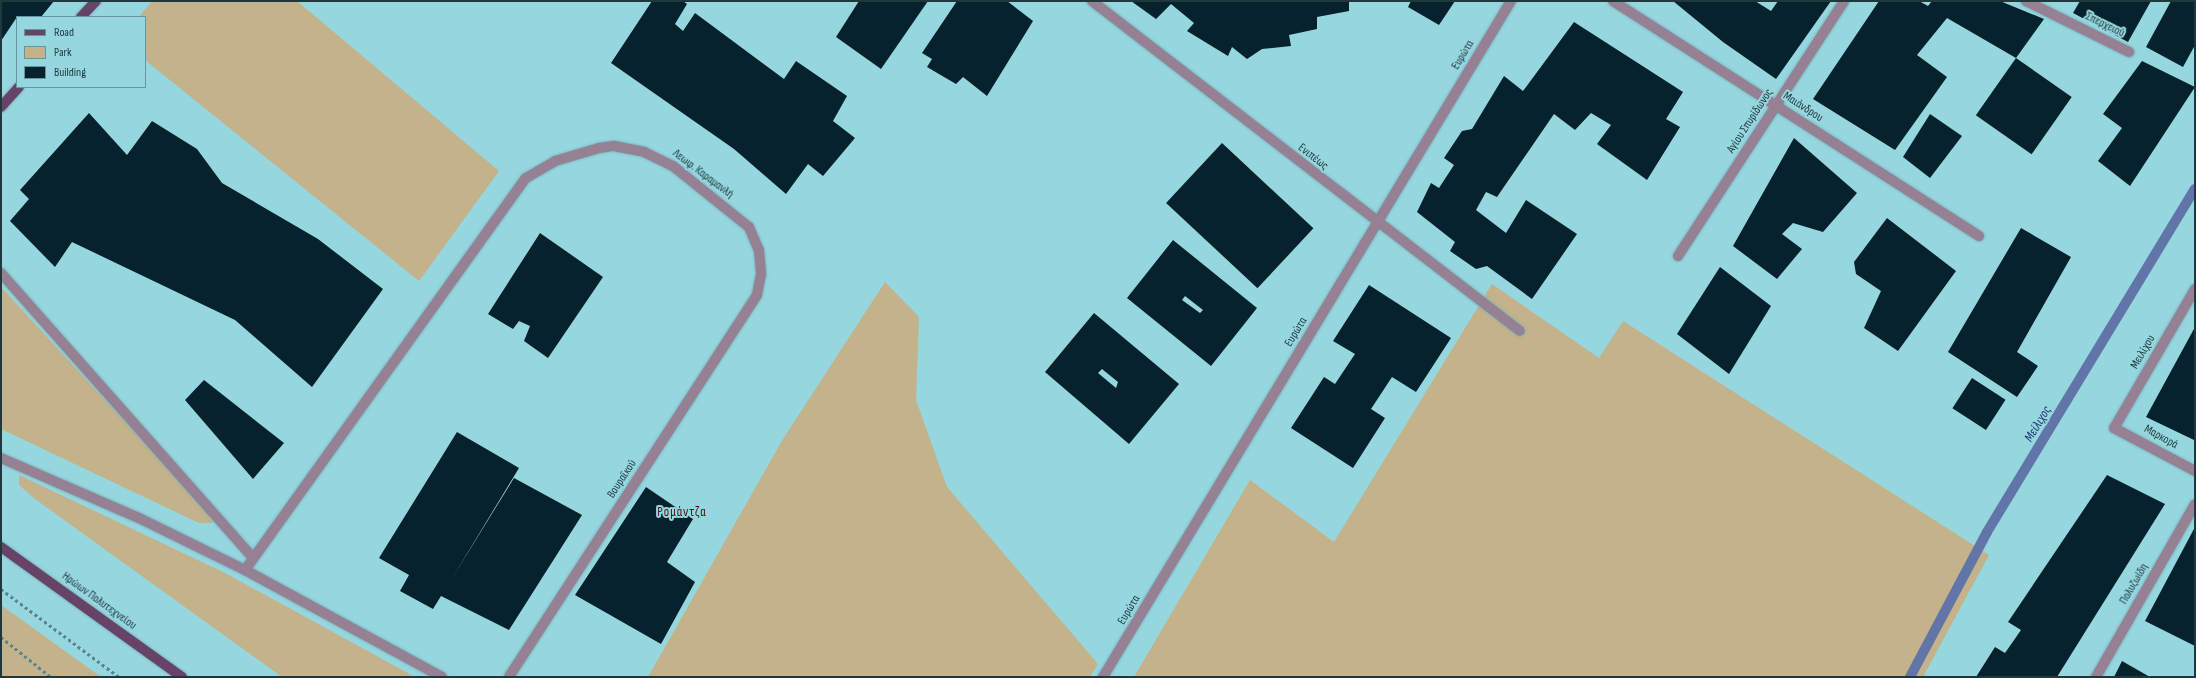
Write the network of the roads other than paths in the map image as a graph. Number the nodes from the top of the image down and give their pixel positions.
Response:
1 (96, 1) edge
2 (1092, 1) edge
3 (1511, 1) edge
4 (1613, 1) edge
5 (1844, 1) edge
6 (2026, 1) edge
7 (1103, 4) edge
8 (82, 16) edge
9 (2130, 52) dead end
10 (17, 88) edge
11 (1776, 105) junction
12 (1, 107) edge
13 (1377, 223) junction
14 (1979, 236) dead end
15 (1678, 256) dead end
16 (1, 273) edge
17 (2195, 289) edge
18 (757, 295) joint
19 (1520, 331) dead end
20 (2114, 428) joint
21 (1, 458) edge
22 (2195, 471) edge
23 (2195, 504) edge
24 (1, 547) edge
25 (253, 558) junction
26 (244, 570) junction
27 (182, 677) edge
28 (442, 677) edge
29 (509, 677) edge
30 (1103, 677) edge
31 (2096, 677) edge

1 - 8 main road
2 - 7 street, Ενιπέως
3 - 13 street, Ευρώτα
4 - 11 street, Μαιάνδρου
5 - 11 street, Αγίου Σπυρίδωνος
6 - 9 street, Σπερχειού
7 - 13 street, Ενιπέως
10 - 12 main road
11 - 14 street, Μαιάνδρου
11 - 15 street, Αγίου Σπυρίδωνος
13 - 19 street, Ενιπέως
13 - 30 street, Ευρώτα
16 - 25 street
17 - 20 street, Μειλίχου
18 - 25 street, Λεωφ. Καραμανλή
18 - 29 street, Βουραϊκού
20 - 22 street, Μαρκορά
21 - 26 street
23 - 31 street, Πολυζωίδη
24 - 27 main road, Ηρώων Πολυτεχνείου
25 - 26 street
26 - 28 street

